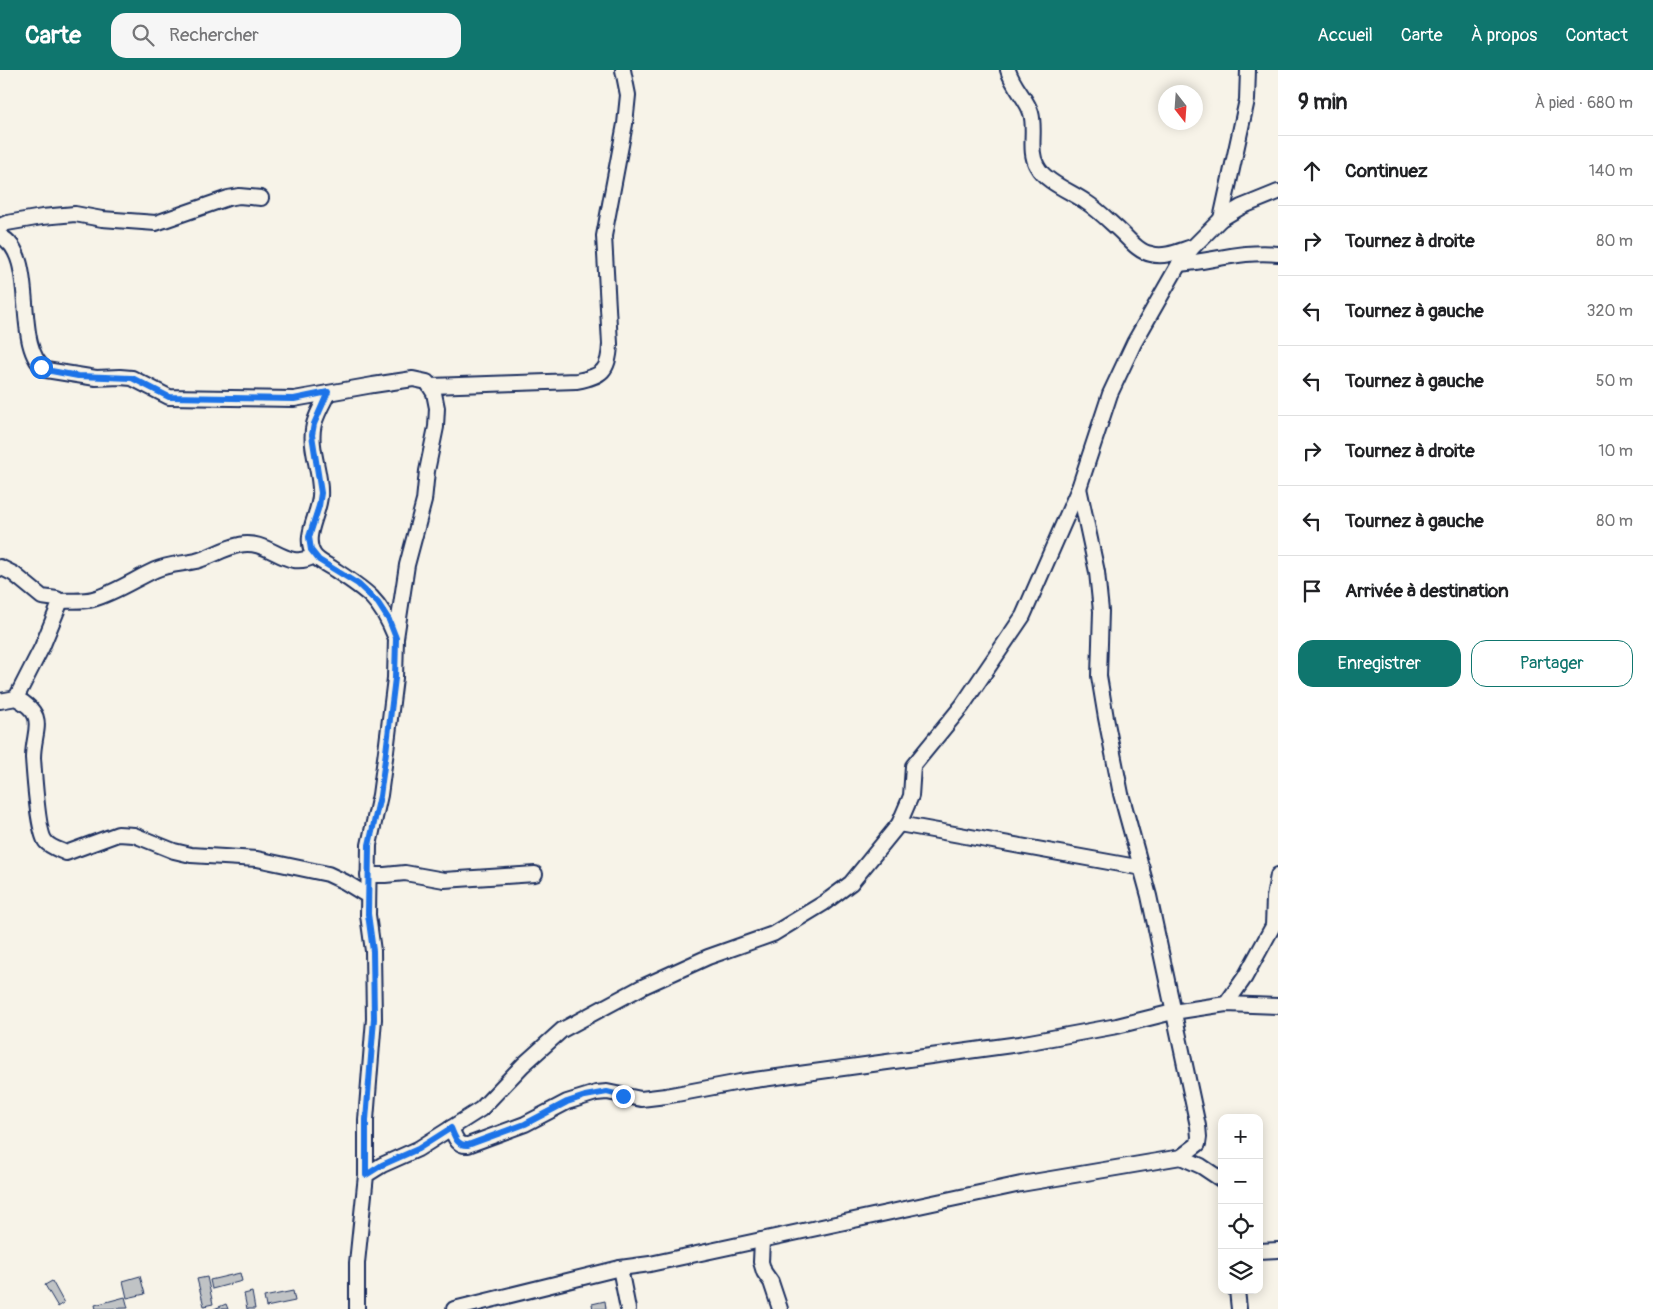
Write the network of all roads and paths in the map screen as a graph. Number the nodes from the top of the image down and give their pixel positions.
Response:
1 (623, 70) edge
2 (1008, 70) edge
3 (1248, 70) edge
4 (1278, 192) edge
5 (261, 198) dead end
6 (1221, 219) junction
7 (0, 226) edge
8 (0, 236) edge
9 (1193, 246) junction
10 (1278, 254) edge
11 (1179, 264) junction
12 (431, 386) junction
13 (328, 392) junction
14 (1079, 488) junction
15 (314, 556) junction
16 (0, 567) edge
17 (59, 601) junction
18 (396, 638) junction
19 (16, 698) junction
20 (0, 701) edge
21 (899, 824) junction
22 (1142, 868) junction
23 (535, 874) dead end
24 (368, 875) junction
25 (1278, 876) edge
26 (368, 896) junction
27 (1226, 1004) junction
28 (1278, 1006) edge
29 (1173, 1012) junction
30 (451, 1128) junction
31 (1181, 1157) junction
32 (366, 1175) junction
33 (1218, 1177) edge
34 (762, 1240) junction
35 (1278, 1250) edge
36 (1263, 1251) edge
37 (620, 1268) junction
38 (1237, 1294) edge
39 (357, 1309) edge
40 (454, 1309) edge
41 (628, 1309) edge
42 (780, 1309) edge
43 (1239, 1309) edge

1 - 12 street
2 - 9 street
3 - 6 street
4 - 6 street
5 - 7 street
6 - 9 street
8 - 13 street
9 - 11 street
10 - 11 street
11 - 14 street
12 - 13 street
12 - 18 street
13 - 15 street
14 - 21 street
14 - 22 street
15 - 17 street
15 - 18 street
16 - 17 street
17 - 19 street
18 - 24 street
19 - 20 street
19 - 26 street
21 - 22 street
21 - 30 street
22 - 29 street
23 - 24 street
24 - 26 street
25 - 27 street
26 - 32 street
27 - 28 street
27 - 29 street
29 - 30 street
29 - 31 street
30 - 32 street
31 - 33 street
31 - 34 street
32 - 39 street
34 - 37 street
34 - 42 street
35 - 36 street
37 - 40 street
37 - 41 street
38 - 43 street

